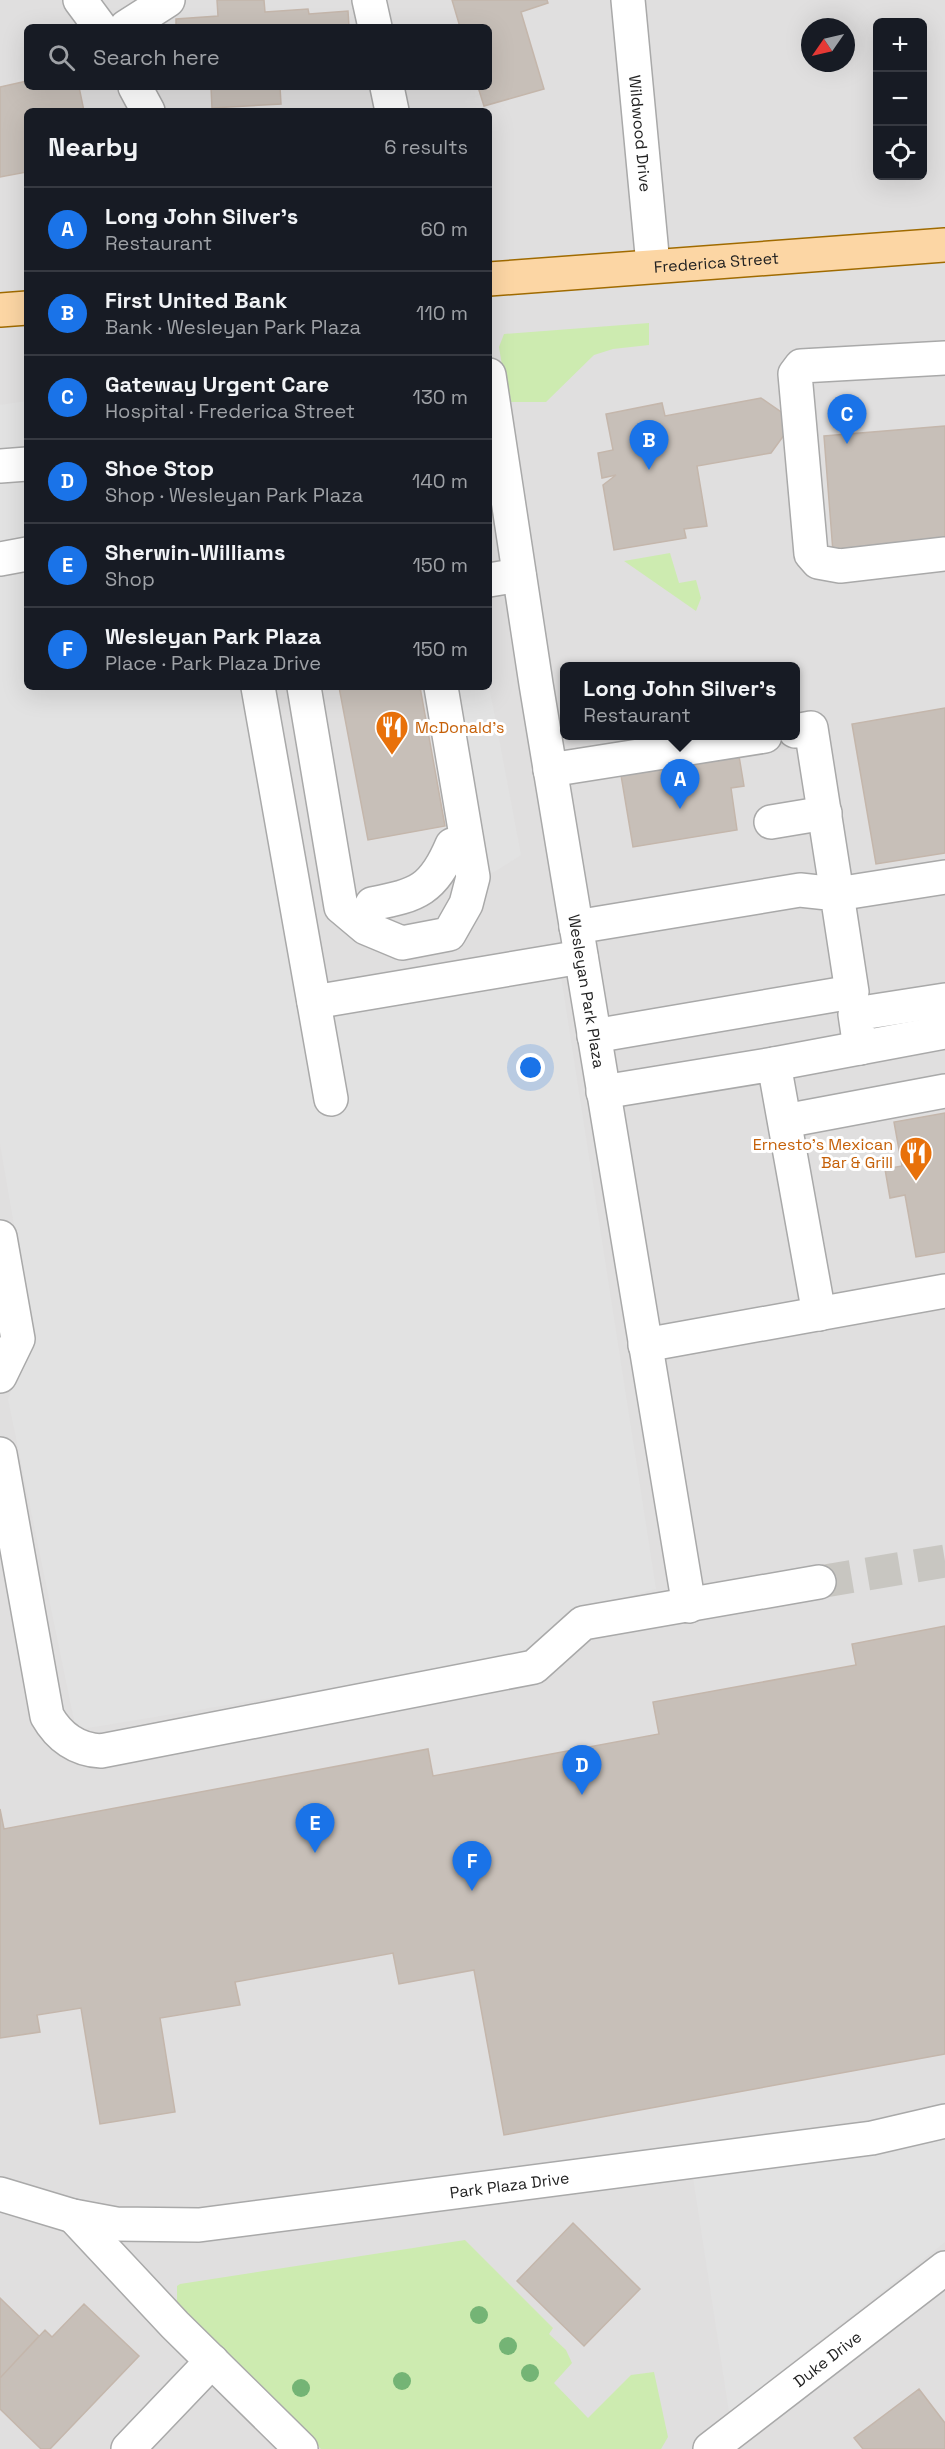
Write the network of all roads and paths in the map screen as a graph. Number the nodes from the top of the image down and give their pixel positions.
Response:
1 (80, 0) edge
2 (168, 0) edge
3 (369, 0) edge
4 (627, 0) edge
5 (98, 24) edge
6 (131, 24) edge
7 (374, 24) edge
8 (137, 90) edge
9 (388, 90) edge
10 (146, 108) edge
11 (391, 108) edge
12 (945, 245) edge
13 (653, 265) junction
14 (492, 279) edge
15 (24, 308) edge
16 (0, 310) edge
17 (945, 358) edge
18 (492, 417) edge
19 (24, 464) edge
20 (0, 466) edge
21 (496, 473) edge
22 (24, 554) edge
23 (945, 554) edge
24 (0, 558) edge
25 (504, 577) edge
26 (259, 690) edge
27 (305, 690) edge
28 (426, 690) edge
29 (442, 690) edge
30 (800, 730) edge
31 (734, 740) edge
32 (550, 770) junction
33 (825, 813) junction
34 (771, 822) dead end
35 (331, 846) junction
36 (945, 877) edge
37 (837, 894) junction
38 (579, 942) junction
39 (945, 1000) edge
40 (314, 1002) junction
41 (853, 1003) junction
42 (945, 1032) edge
43 (594, 1036) junction
44 (860, 1048) junction
45 (774, 1064) junction
46 (945, 1091) edge
47 (603, 1092) junction
48 (332, 1099) dead end
49 (785, 1121) junction
50 (0, 1237) edge
51 (945, 1291) edge
52 (819, 1314) junction
53 (645, 1345) junction
54 (0, 1376) edge
55 (0, 1454) edge
56 (819, 1582) tunnel mouth
57 (689, 1606) junction
58 (945, 2121) edge
59 (0, 2194) edge
60 (73, 2216) junction
61 (945, 2268) edge
62 (212, 2361) junction
63 (128, 2449) edge
64 (301, 2449) edge
65 (710, 2449) edge

1 - 5 street
2 - 6 street
3 - 7 street
4 - 13 street, Wildwood Drive
8 - 10 street
9 - 11 street
12 - 13 main road, Frederica Street
13 - 14 main road, Frederica Street
15 - 16 main road
17 - 23 street
18 - 21 street, Wesleyan Park Plaza
19 - 20 street
21 - 25 street, Wesleyan Park Plaza
22 - 24 street
25 - 32 street, Wesleyan Park Plaza
26 - 40 street
27 - 35 street
28 - 35 street
29 - 35 street
30 - 33 street
31 - 32 street
32 - 38 street, Wesleyan Park Plaza
33 - 34 street
33 - 37 street
36 - 37 street
37 - 38 street
37 - 41 street
38 - 40 street
38 - 43 street, Wesleyan Park Plaza
39 - 41 street
40 - 48 street
41 - 43 street
41 - 44 street
42 - 44 street
43 - 47 street, Wesleyan Park Plaza
44 - 45 street
45 - 47 street
45 - 49 street
46 - 49 street
47 - 53 street, Wesleyan Park Plaza
49 - 52 street
50 - 54 street
51 - 52 street
52 - 53 street
53 - 57 street, Wesleyan Park Plaza
55 - 57 street
56 - 57 street
58 - 60 street, Park Plaza Drive
59 - 60 street, Park Plaza Drive
60 - 62 street, Park Plaza Drive
61 - 65 street, Duke Drive
62 - 63 street
62 - 64 street, Park Plaza Drive

